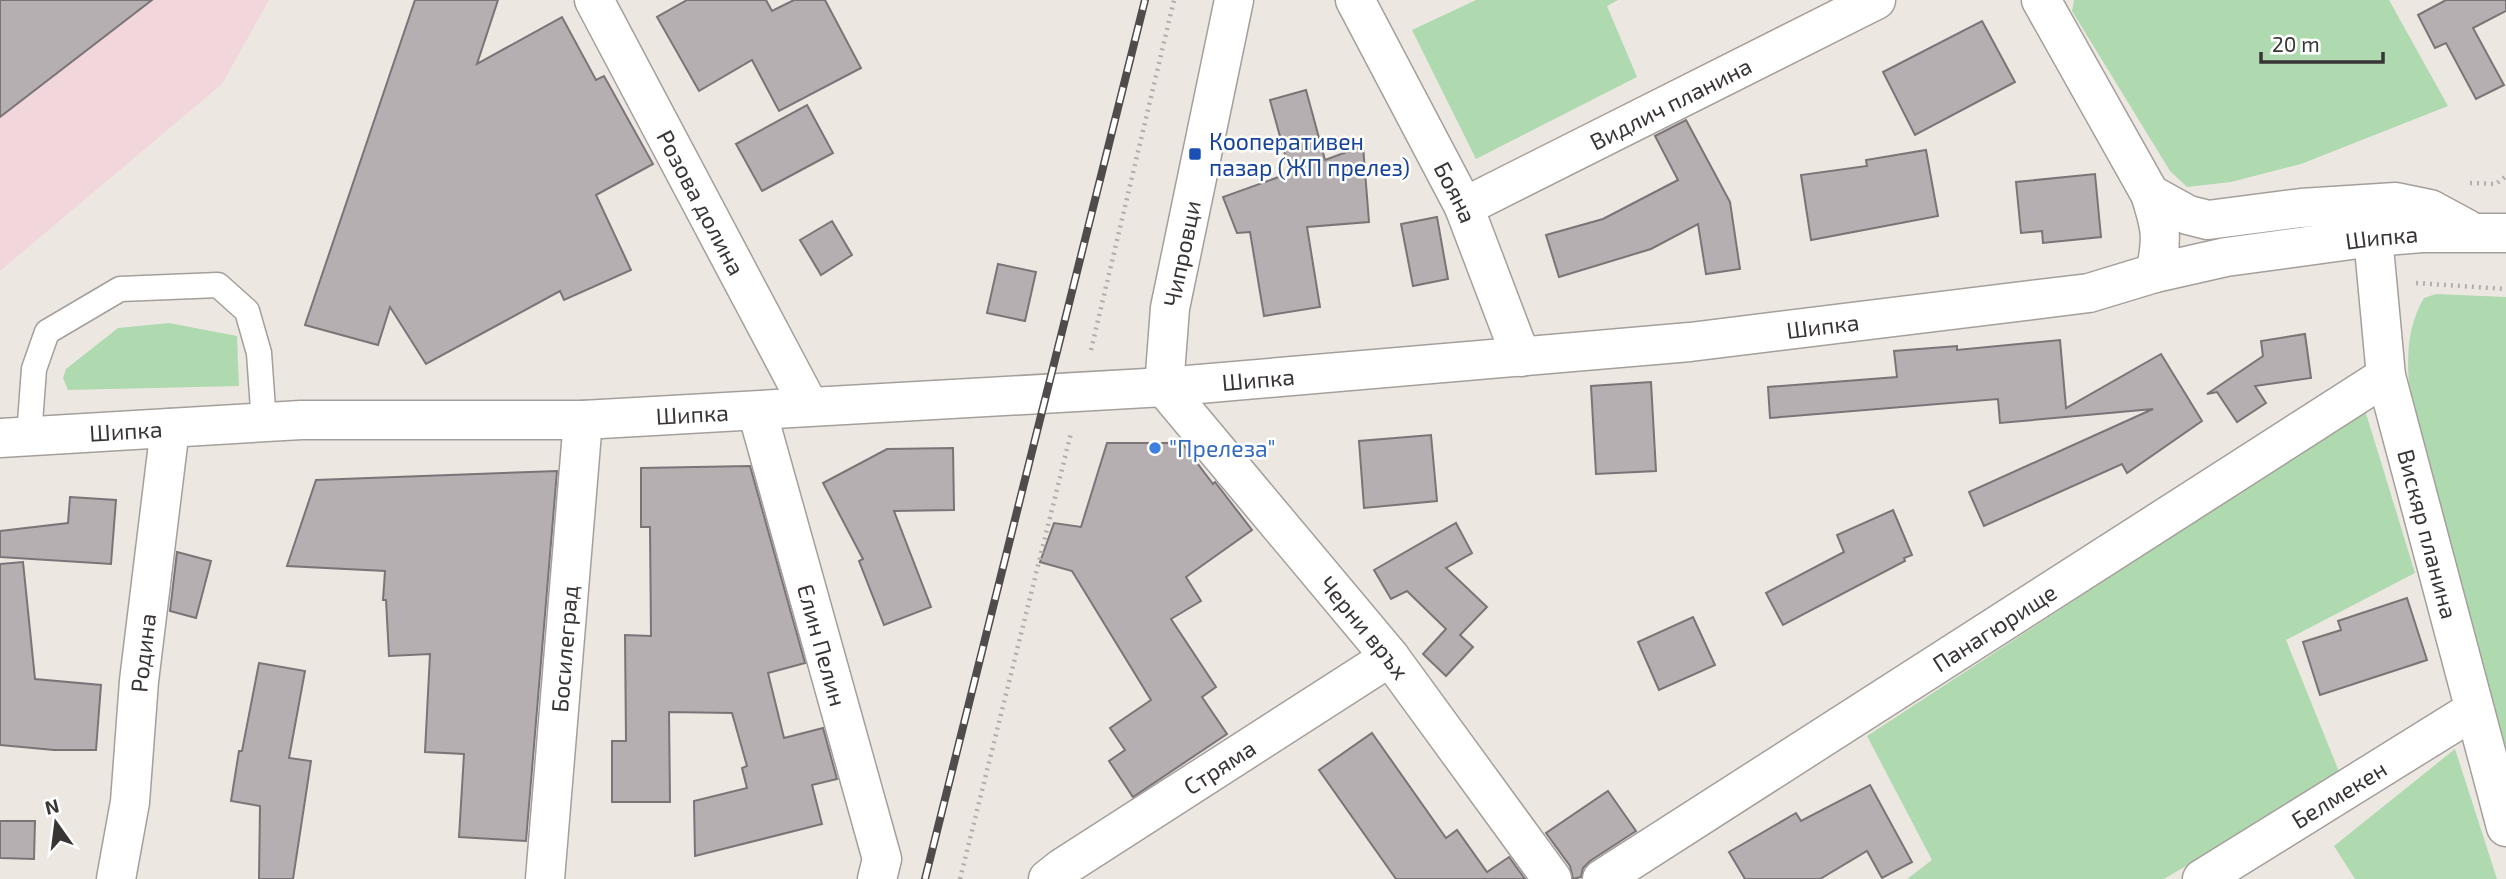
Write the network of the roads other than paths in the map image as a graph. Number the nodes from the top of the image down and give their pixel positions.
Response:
1 (594, 0) edge
2 (1234, 0) edge
3 (1355, 0) edge
4 (1876, 0) edge
5 (2041, 0) edge
6 (2150, 194) junction
7 (1464, 207) junction
8 (2490, 233) edge
9 (2373, 237) junction
10 (2155, 273) junction
11 (1521, 356) junction
12 (2386, 376) junction
13 (1164, 387) junction
14 (809, 406) junction
15 (757, 411) junction
16 (583, 420) junction
17 (264, 423) junction
18 (170, 428) junction
19 (15, 437) edge
20 (1390, 657) junction
21 (2474, 710) junction
22 (2506, 827) edge
23 (116, 879) edge
24 (545, 879) edge
25 (877, 879) edge
26 (1048, 879) edge
27 (1552, 879) edge
28 (1602, 879) edge
29 (2202, 879) edge

1 - 14 street, Розова долина
2 - 13 street, Чипровци
3 - 7 street, Бояна
4 - 7 street, Видлич планина
5 - 6 street
6 - 8 street
6 - 10 street
7 - 11 street, Бояна
8 - 9 street, Шипка
9 - 10 street, Шипка
9 - 12 street, Вискяр планина
10 - 11 street, Шипка
11 - 13 street, Шипка
12 - 21 street, Вискяр планина
12 - 28 street, Панагюрище
13 - 14 street, Шипка
13 - 20 street, Черни връх
14 - 15 street, Шипка
15 - 16 street, Шипка
15 - 25 street, Елин Пелин
16 - 17 street, Шипка
16 - 24 street, Босилеград
17 - 18 street, Шипка
17 - 19 lane
18 - 19 street, Шипка
18 - 23 street, Родина
20 - 26 street, Стряма
20 - 27 street, Черни връх
21 - 22 street, Вискяр планина
21 - 29 street, Белмекен

